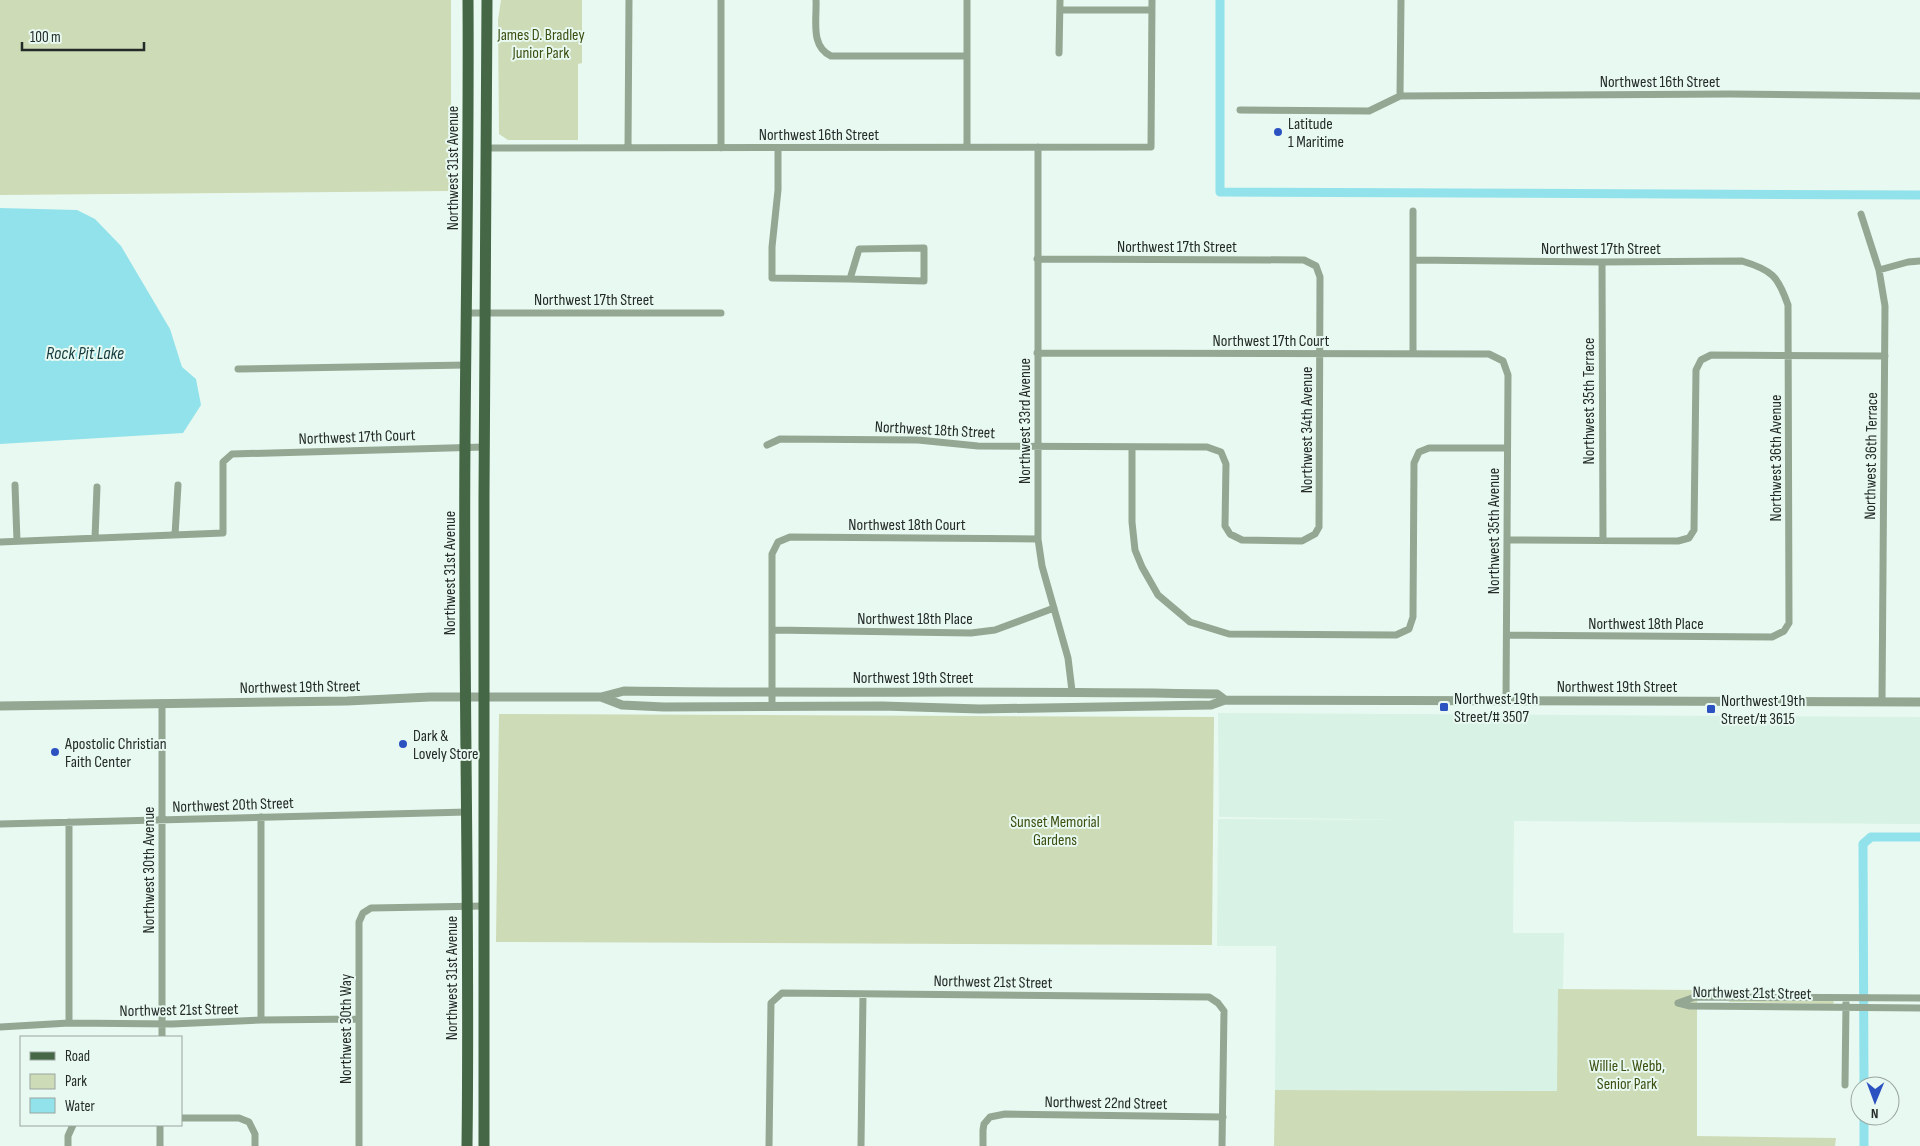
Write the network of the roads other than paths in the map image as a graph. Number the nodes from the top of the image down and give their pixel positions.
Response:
1 (468, 0) edge
2 (487, 0) edge
3 (629, 0) edge
4 (720, 0) edge
5 (816, 0) edge
6 (967, 0) edge
7 (1060, 0) edge
8 (1152, 0) edge
9 (1401, 0) edge
10 (1060, 10) junction
11 (1152, 10) junction
12 (1059, 53) dead end
13 (967, 56) junction
14 (1400, 96) junction
15 (1920, 96) edge
16 (1240, 110) dead end
17 (469, 126) junction
18 (967, 147) junction
19 (1038, 147) junction
20 (487, 148) junction
21 (628, 148) junction
22 (721, 148) junction
23 (778, 148) junction
24 (1413, 211) dead end
25 (1861, 214) dead end
26 (1037, 259) junction
27 (1413, 260) junction
28 (1920, 261) edge
29 (1602, 262) junction
30 (1316, 266) joint
31 (1879, 270) junction
32 (850, 279) junction
33 (1781, 284) joint
34 (467, 312) junction
35 (485, 313) junction
36 (721, 313) dead end
37 (1037, 353) junction
38 (1320, 354) junction
39 (1413, 354) junction
40 (1789, 355) junction
41 (1885, 356) junction
42 (1503, 361) joint
43 (466, 365) junction
44 (238, 369) dead end
45 (767, 445) dead end
46 (1037, 446) junction
47 (464, 447) junction
48 (484, 447) junction
49 (1132, 447) junction
50 (1508, 448) junction
51 (15, 485) dead end
52 (178, 485) dead end
53 (96, 487) dead end
54 (1230, 534) joint
55 (175, 535) junction
56 (95, 538) junction
57 (1038, 539) junction
58 (1507, 540) junction
59 (1603, 540) junction
60 (17, 541) junction
61 (0, 542) edge
62 (1054, 608) junction
63 (772, 630) junction
64 (1784, 631) joint
65 (1507, 635) junction
66 (1072, 691) junction
67 (772, 693) junction
68 (466, 696) junction
69 (484, 697) junction
70 (601, 697) junction
71 (1225, 700) junction
72 (1506, 701) junction
73 (1882, 702) junction
74 (1920, 702) edge
75 (162, 703) junction
76 (0, 706) edge
77 (772, 707) junction
78 (467, 812) junction
79 (261, 817) junction
80 (162, 820) junction
81 (69, 822) junction
82 (0, 824) edge
83 (467, 906) junction
84 (485, 906) junction
85 (863, 994) junction
86 (1846, 998) junction
87 (1920, 998) edge
88 (1846, 1007) junction
89 (1920, 1008) edge
90 (261, 1020) junction
91 (359, 1020) junction
92 (69, 1023) junction
93 (163, 1024) junction
94 (0, 1027) edge
95 (162, 1036) edge
96 (1845, 1085) dead end
97 (1223, 1117) junction
98 (182, 1118) edge
99 (73, 1126) edge
100 (160, 1126) edge
101 (68, 1146) edge
102 (160, 1146) edge
103 (255, 1146) edge
104 (359, 1146) edge
105 (467, 1146) edge
106 (484, 1146) edge
107 (769, 1146) edge
108 (861, 1146) edge
109 (983, 1146) edge
110 (1222, 1146) edge

1 - 17 main road, Northwest 31st Avenue
2 - 20 main road
3 - 21 street
4 - 22 street
5 - 13 street
6 - 13 street
7 - 10 street
8 - 11 street
9 - 14 street
10 - 11 street
10 - 12 street
11 - 19 street, Northwest 16th Street
13 - 18 street
14 - 15 street, Northwest 16th Street
14 - 16 street
17 - 20 main road
17 - 34 main road, Northwest 31st Avenue
18 - 19 street, Northwest 16th Street
18 - 23 street, Northwest 16th Street
19 - 26 street, Northwest 33rd Avenue
20 - 21 street, Northwest 16th Street
20 - 35 main road
21 - 22 street, Northwest 16th Street
22 - 23 street, Northwest 16th Street
23 - 32 street
24 - 27 street
25 - 31 street, Northwest 36th Terrace
26 - 30 street, Northwest 17th Street
26 - 37 street, Northwest 33rd Avenue
27 - 29 street, Northwest 17th Street
27 - 39 street
28 - 31 street
29 - 33 street, Northwest 17th Street
29 - 59 street, Northwest 35th Terrace
30 - 38 street, Northwest 34th Avenue
31 - 41 street, Northwest 36th Terrace
32 - 32 street
33 - 40 street, Northwest 36th Avenue
34 - 35 street, Northwest 17th Street
34 - 43 main road, Northwest 31st Avenue
35 - 36 street, Northwest 17th Street
35 - 48 main road
37 - 38 street, Northwest 17th Court
37 - 46 street, Northwest 33rd Avenue
38 - 39 street, Northwest 17th Court
38 - 54 street, Northwest 34th Avenue
39 - 42 street, Northwest 17th Court
40 - 41 street
40 - 59 street
40 - 64 street, Northwest 36th Avenue
41 - 73 street, Northwest 36th Terrace
42 - 50 street, Northwest 35th Avenue
43 - 44 street
43 - 47 main road, Northwest 31st Avenue
45 - 46 street, Northwest 18th Street
46 - 49 street, Northwest 18th Street
46 - 57 street, Northwest 33rd Avenue
47 - 48 street, Northwest 17th Court
47 - 55 street, Northwest 17th Court
47 - 68 main road, Northwest 31st Avenue
48 - 69 main road
49 - 50 street
49 - 54 street, Northwest 18th Street
50 - 58 street, Northwest 35th Avenue
51 - 60 street
52 - 55 street
53 - 56 street
55 - 56 street
56 - 60 street
57 - 62 street, Northwest 33rd Avenue
57 - 63 street, Northwest 18th Court
58 - 59 street
58 - 65 street, Northwest 35th Avenue
60 - 61 street
62 - 63 street, Northwest 18th Place
62 - 66 street, Northwest 33rd Avenue
63 - 67 street
64 - 65 street, Northwest 18th Place
65 - 72 street, Northwest 35th Avenue
66 - 67 street, Northwest 19th Street
66 - 71 street, Northwest 19th Street
67 - 70 street, Northwest 19th Street
67 - 77 street
68 - 69 street, Northwest 19th Street
68 - 75 street, Northwest 19th Street
68 - 78 main road, Northwest 31st Avenue
69 - 70 street, Northwest 19th Street
69 - 84 main road
70 - 77 street, Northwest 19th Street
71 - 72 street, Northwest 19th Street
71 - 77 street, Northwest 19th Street
72 - 73 street, Northwest 19th Street
73 - 74 street, Northwest 19th Street
75 - 76 street, Northwest 19th Street
75 - 80 street, Northwest 30th Avenue
78 - 79 street, Northwest 20th Street
78 - 83 main road, Northwest 31st Avenue
79 - 80 street, Northwest 20th Street
79 - 90 street
80 - 81 street, Northwest 20th Street
80 - 93 street, Northwest 30th Avenue
81 - 82 street, Northwest 20th Street
81 - 92 street
83 - 84 street
83 - 91 street, Northwest 30th Way
83 - 105 main road, Northwest 31st Avenue
84 - 106 main road
85 - 97 street, Northwest 21st Street
85 - 107 street, Northwest 21st Street
85 - 108 street
86 - 87 street, Northwest 21st Street
86 - 88 street
86 - 88 street, Northwest 21st Street
88 - 89 street, Northwest 21st Street
88 - 96 street
90 - 91 street, Northwest 21st Street
90 - 93 street, Northwest 21st Street
91 - 104 street, Northwest 30th Way
92 - 93 street, Northwest 21st Street
92 - 94 street, Northwest 21st Street
93 - 95 street, Northwest 30th Avenue
97 - 109 street, Northwest 22nd Street
97 - 110 street
98 - 103 street
99 - 101 street
100 - 102 street

